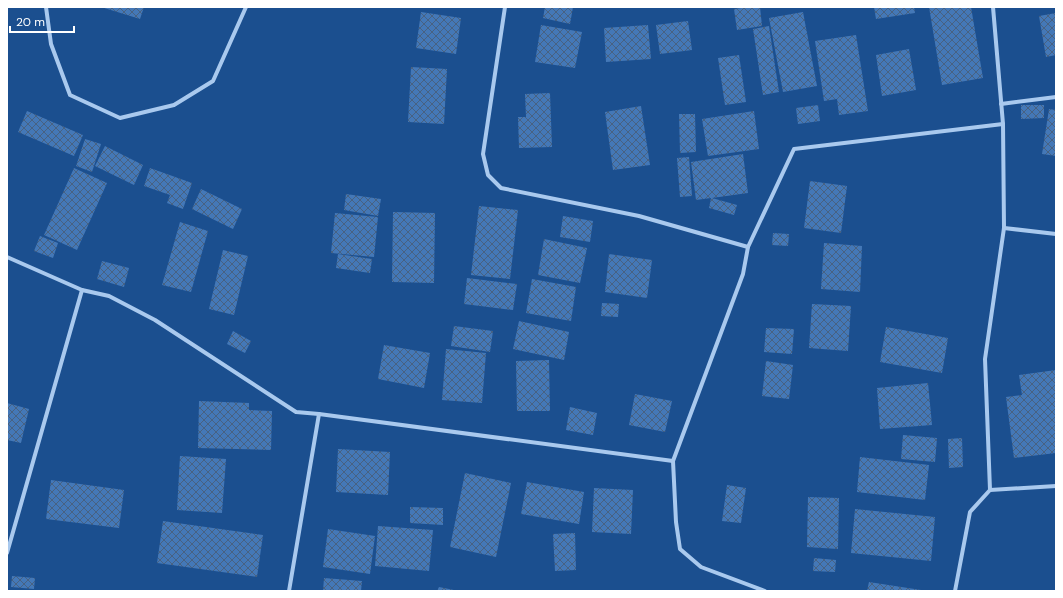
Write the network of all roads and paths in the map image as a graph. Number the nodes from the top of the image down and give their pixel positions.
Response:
1 (46, 7) edge
2 (246, 7) edge
3 (505, 7) edge
4 (993, 7) edge
5 (1056, 97) edge
6 (1001, 104) junction
7 (1003, 124) junction
8 (1004, 228) junction
9 (1056, 234) edge
10 (748, 248) junction
11 (7, 257) edge
12 (82, 290) junction
13 (319, 414) junction
14 (673, 461) junction
15 (1056, 486) edge
16 (990, 490) junction
17 (7, 532) edge
18 (12, 534) junction
19 (7, 553) edge
20 (289, 591) edge
21 (765, 591) edge
22 (955, 591) edge

1 - 2 street
3 - 10 street
4 - 6 street
5 - 6 street
6 - 7 street
7 - 8 street
7 - 10 street
8 - 9 street
8 - 16 street
10 - 14 street
11 - 12 street
12 - 13 street
12 - 18 street
13 - 14 street
13 - 20 street
14 - 21 street
15 - 16 street
16 - 22 street
17 - 18 street
18 - 19 street

